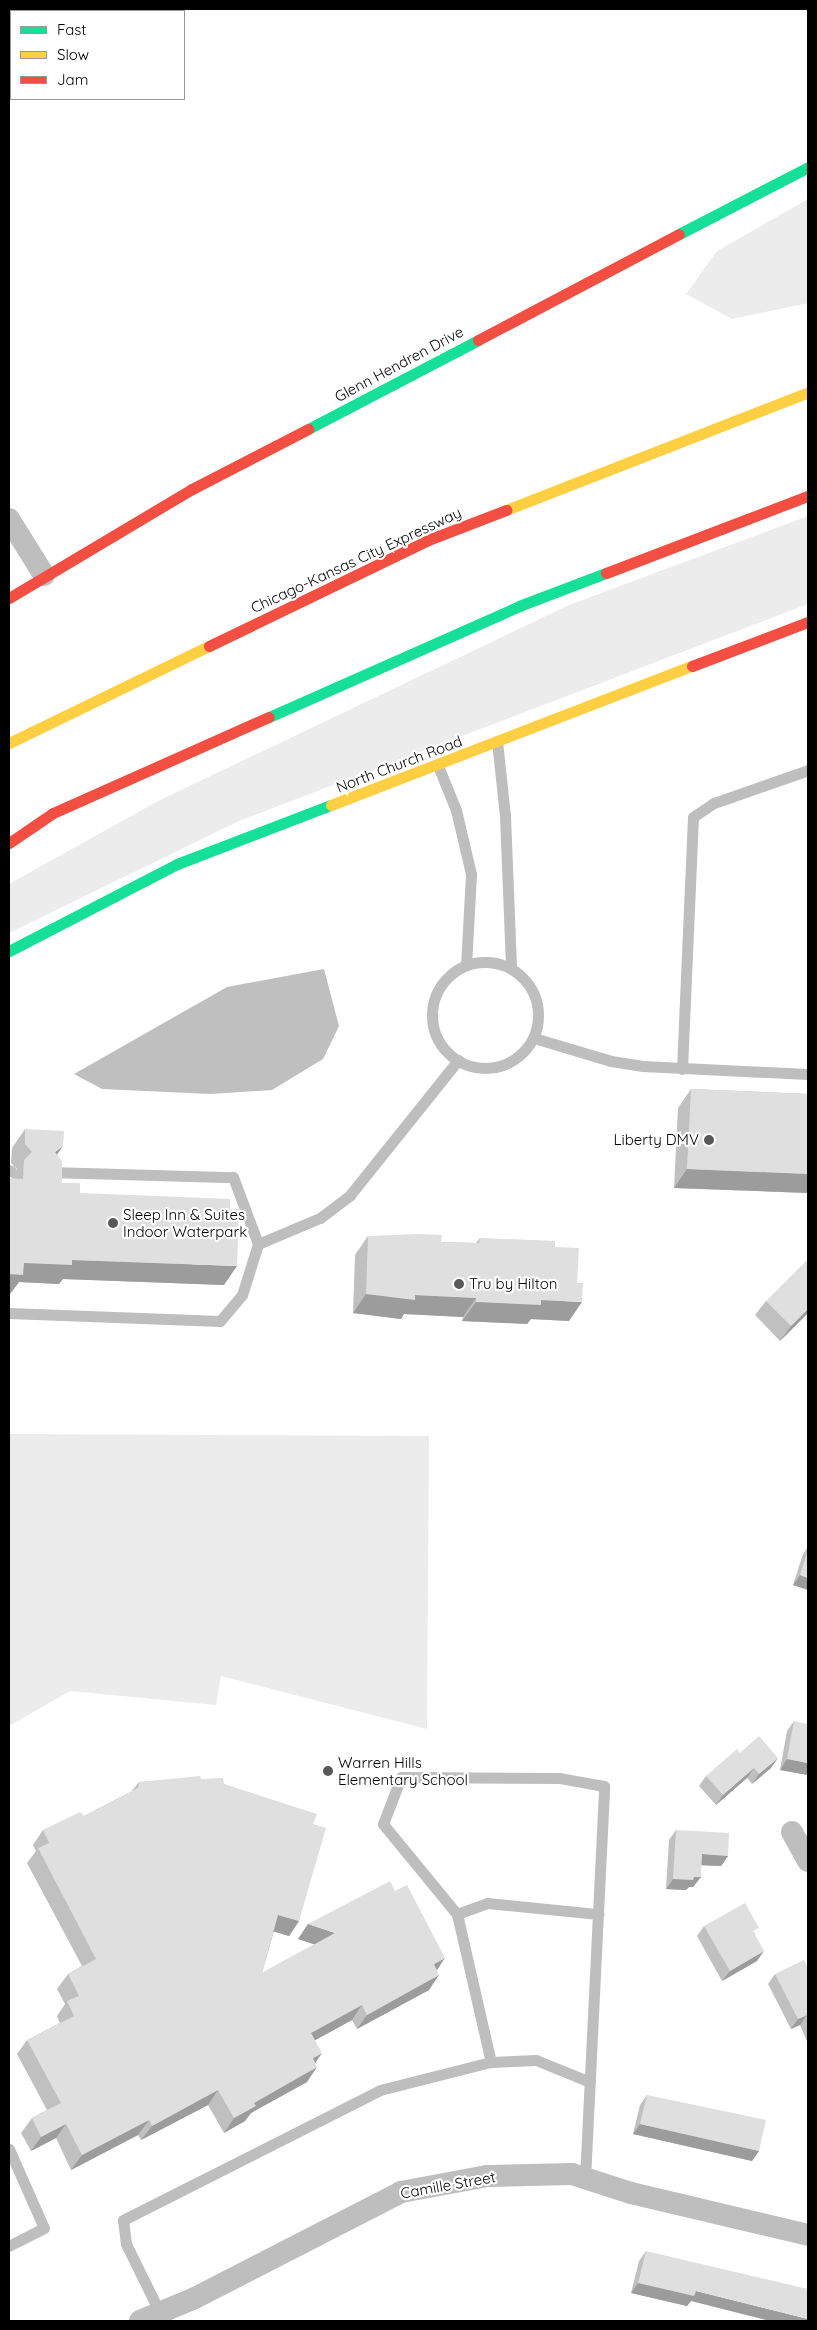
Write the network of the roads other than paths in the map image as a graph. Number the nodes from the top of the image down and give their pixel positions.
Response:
1 (808, 167) edge
2 (808, 392) edge
3 (808, 496) edge
4 (9, 518) edge
5 (44, 575) junction
6 (9, 598) edge
7 (808, 622) edge
8 (497, 741) junction
9 (9, 742) edge
10 (438, 766) junction
11 (808, 770) edge
12 (9, 843) edge
13 (9, 951) edge
14 (466, 965) junction
15 (511, 968) junction
16 (534, 1038) junction
17 (458, 1060) junction
18 (682, 1069) junction
19 (808, 1074) edge
20 (49, 1172) edge
21 (258, 1244) junction
22 (9, 1313) edge
23 (792, 1832) dead end
24 (808, 1861) edge
25 (457, 1914) junction
26 (598, 1914) junction
27 (491, 2062) junction
28 (590, 2082) junction
29 (9, 2149) edge
30 (585, 2179) junction
31 (808, 2235) edge
32 (9, 2246) edge
33 (150, 2317) edge

1 - 5 main road, Glenn Hendren Drive
2 - 9 main road, Chicago-Kansas City Expressway
3 - 12 main road
4 - 5 street
5 - 6 main road, Glenn Hendren Drive
7 - 8 main road, North Church Road
8 - 10 main road, North Church Road
8 - 15 lane
10 - 13 main road, North Church Road
10 - 14 lane
11 - 18 lane
14 - 15 lane
14 - 17 lane
15 - 16 lane
16 - 17 lane
16 - 18 lane
17 - 21 lane
18 - 19 lane
20 - 21 lane
21 - 22 lane
23 - 24 street
25 - 26 lane
25 - 26 lane
25 - 27 lane
26 - 28 lane
27 - 28 lane
27 - 33 lane
28 - 30 lane
29 - 32 lane
30 - 31 street, Camille Street
30 - 33 street, Camille Street

